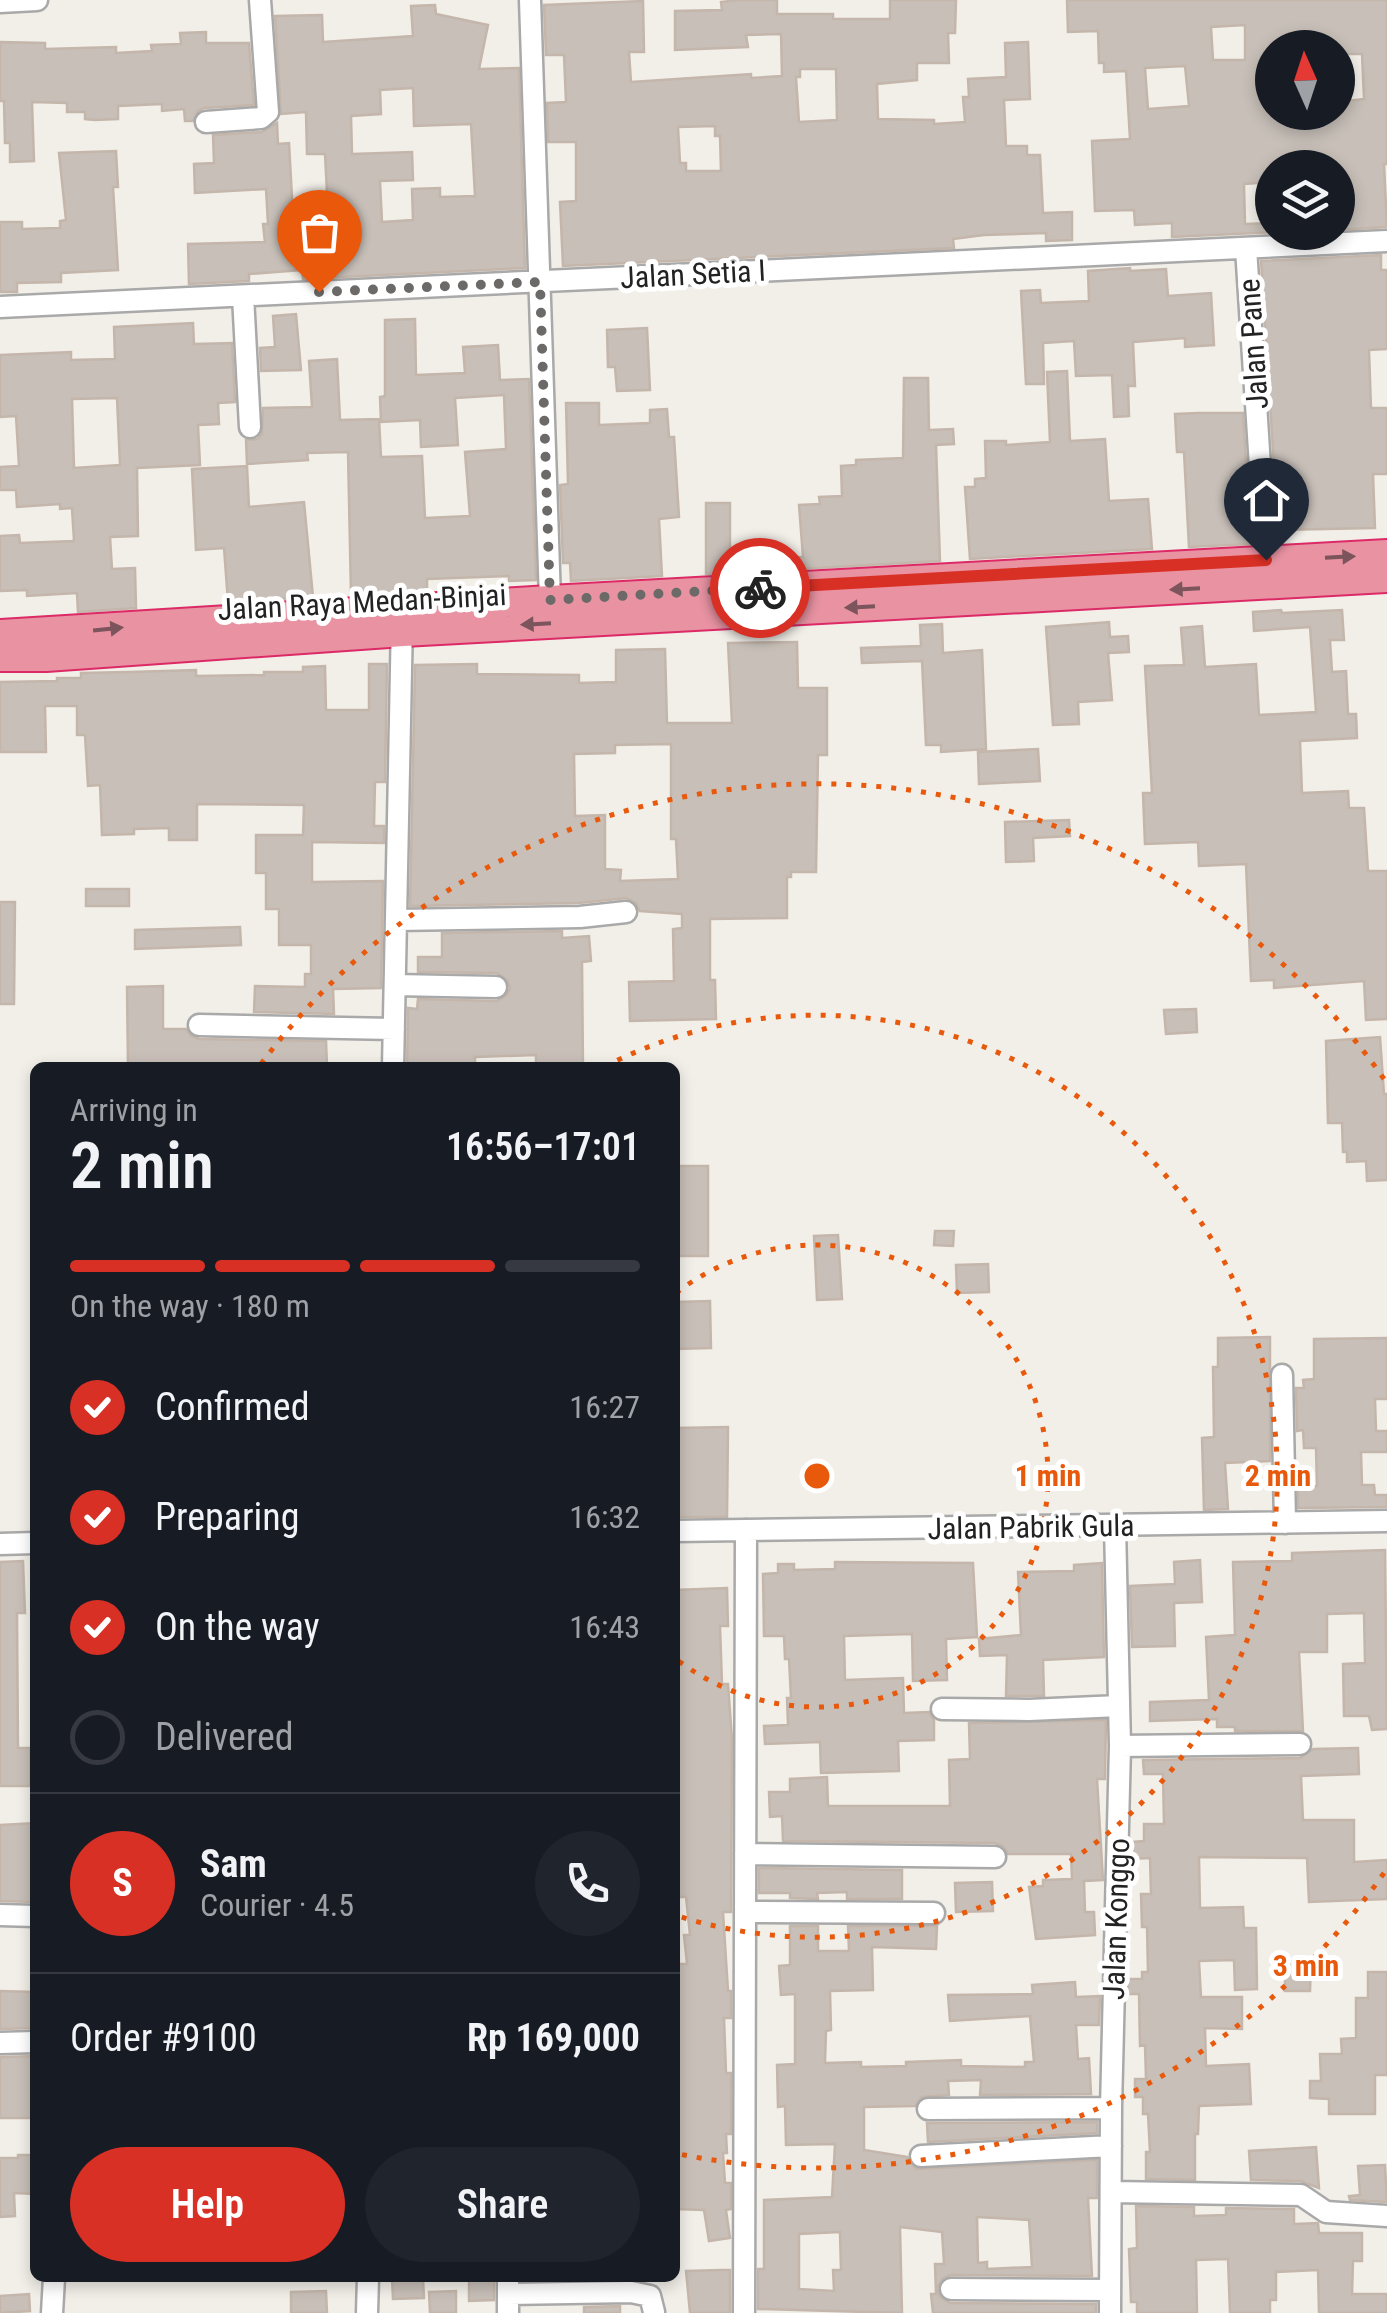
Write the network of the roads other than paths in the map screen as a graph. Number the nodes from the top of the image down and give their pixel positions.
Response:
1 (37, 0) edge
2 (260, 0) edge
3 (530, 0) edge
4 (0, 2) edge
5 (206, 122) dead end
6 (1387, 241) edge
7 (1246, 248) junction
8 (540, 282) junction
9 (244, 296) junction
10 (0, 307) edge
11 (250, 426) dead end
12 (1387, 554) edge
13 (1266, 560) junction
14 (1387, 578) edge
15 (550, 600) junction
16 (402, 621) junction
17 (0, 634) edge
18 (0, 657) edge
19 (626, 912) dead end
20 (396, 920) junction
21 (395, 985) junction
22 (496, 986) dead end
23 (199, 1025) dead end
24 (394, 1029) junction
25 (393, 1062) edge
26 (1282, 1374) dead end
27 (1387, 1521) edge
28 (1285, 1523) junction
29 (1115, 1526) junction
30 (746, 1530) junction
31 (680, 1531) edge
32 (30, 1543) edge
33 (0, 1544) edge
34 (1119, 1706) junction
35 (942, 1710) dead end
36 (1300, 1744) dead end
37 (1120, 1746) junction
38 (745, 1854) junction
39 (994, 1857) dead end
40 (745, 1912) junction
41 (934, 1913) dead end
42 (0, 1915) edge
43 (30, 1916) edge
44 (30, 2042) edge
45 (0, 2044) edge
46 (1111, 2108) junction
47 (928, 2109) dead end
48 (1111, 2146) junction
49 (921, 2156) dead end
50 (1111, 2192) junction
51 (1387, 2216) edge
52 (54, 2282) edge
53 (368, 2282) edge
54 (951, 2288) dead end
55 (1110, 2290) junction
56 (508, 2295) edge
57 (654, 2312) edge
58 (52, 2313) edge
59 (367, 2313) edge
60 (744, 2313) edge
61 (1110, 2313) edge

1 - 4 street
2 - 5 street
3 - 8 street
6 - 7 street, Jalan Setia I
7 - 8 street, Jalan Setia I
7 - 13 street, Jalan Pane
8 - 9 street, Jalan Setia I
8 - 15 street
9 - 10 street, Jalan Setia I
9 - 11 street
13 -> 12 highway, Jalan Raya Medan-Binjai
13 - 15 highway, Jalan Raya Medan-Binjai
14 -> 16 highway, Jalan Raya Medan-Binjai
15 - 16 highway, Jalan Raya Medan-Binjai
17 -> 16 highway, Jalan Raya Medan-Binjai
16 - 18 highway, Jalan Raya Medan-Binjai
16 - 20 street
19 - 20 street
20 - 21 street
21 - 22 street
21 - 24 street
23 - 24 street
24 - 25 street
26 - 28 street
27 - 28 street, Jalan Pabrik Gula
28 - 29 street, Jalan Pabrik Gula
29 - 30 street, Jalan Pabrik Gula
29 - 34 street, Jalan Konggo
30 - 31 street, Jalan Pabrik Gula
30 - 38 street
32 - 33 street
34 - 35 street
34 - 37 street, Jalan Konggo
36 - 37 street
37 - 46 street, Jalan Konggo
38 - 39 street
38 - 40 street
40 - 41 street
40 - 60 street
42 - 43 street
44 - 45 street
46 - 47 street
46 - 48 street, Jalan Konggo
48 - 49 street
48 - 50 street, Jalan Konggo
50 - 51 street
50 - 55 street, Jalan Konggo
52 - 58 street
53 - 59 street
54 - 55 street
55 - 61 street, Jalan Konggo
56 - 57 street

